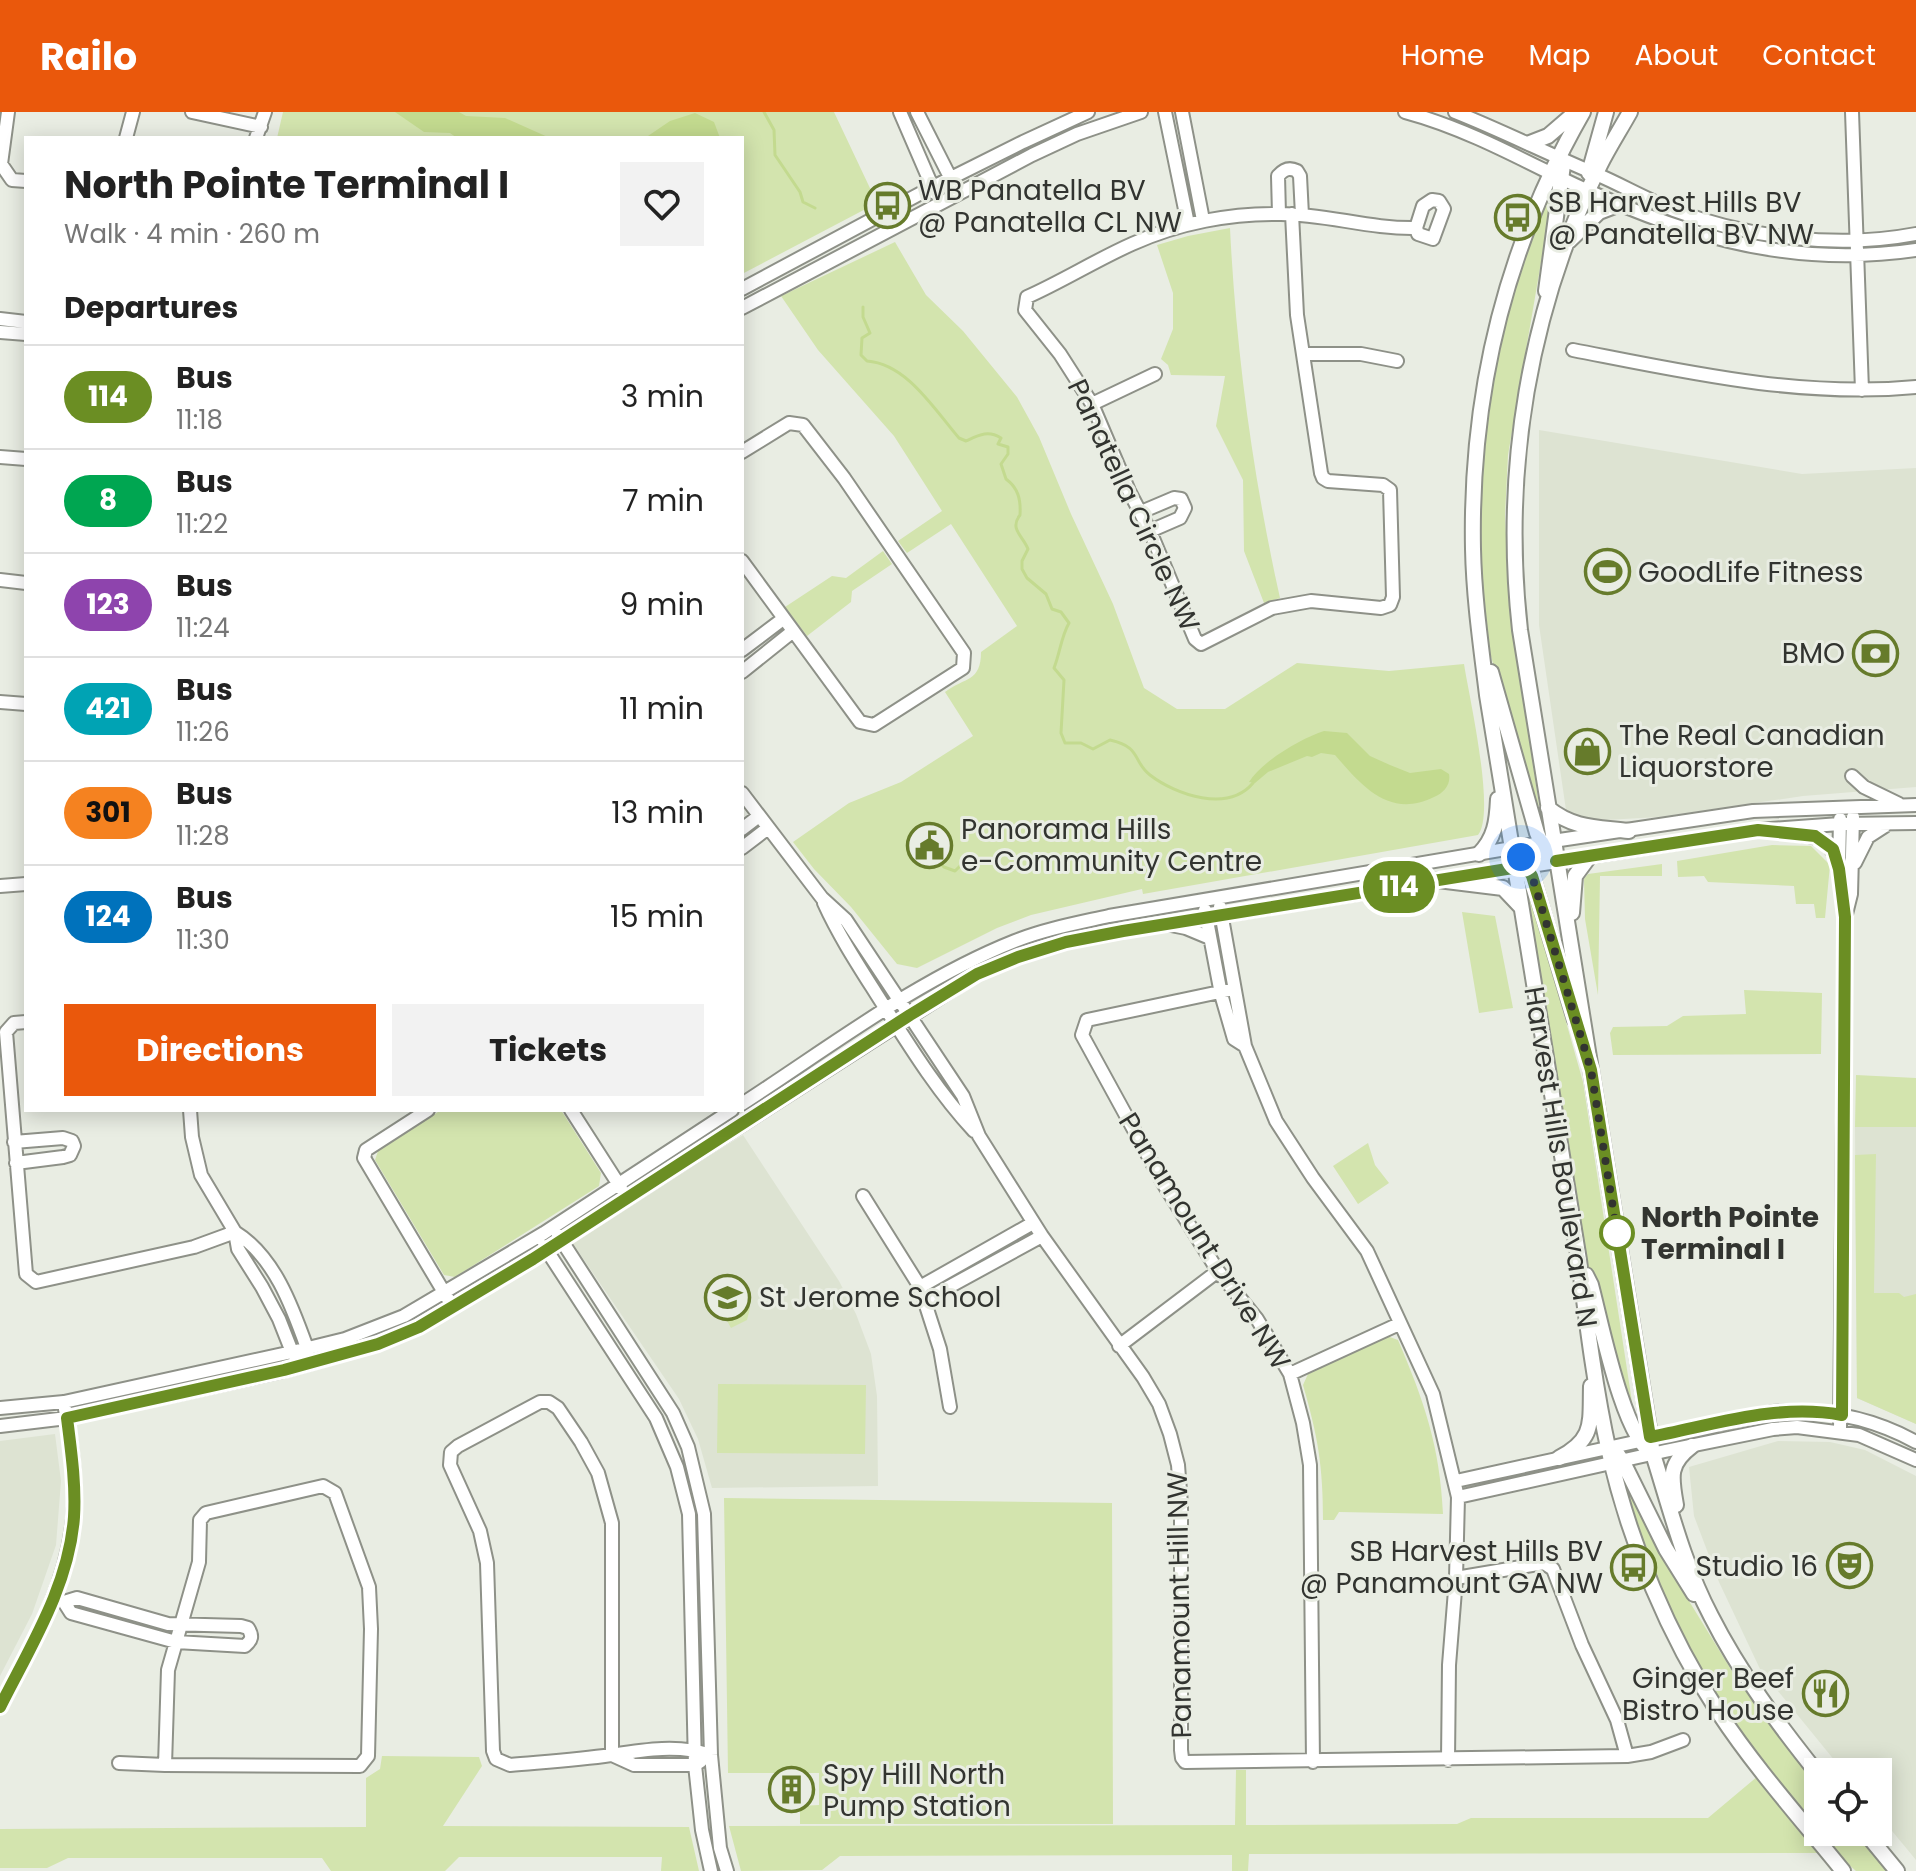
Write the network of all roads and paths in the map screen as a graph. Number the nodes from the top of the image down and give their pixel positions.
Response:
1 (8, 112) edge
2 (133, 112) edge
3 (192, 112) edge
4 (264, 112) edge
5 (900, 112) edge
6 (917, 112) edge
7 (1088, 112) edge
8 (1141, 112) edge
9 (1165, 112) edge
10 (1182, 112) edge
11 (1405, 112) edge
12 (1455, 112) edge
13 (1576, 112) edge
14 (1583, 112) edge
15 (1606, 112) edge
16 (1630, 112) edge
17 (1852, 112) edge
18 (259, 134) edge
19 (127, 136) edge
20 (1530, 143) junction
21 (1558, 157) junction
22 (1593, 173) junction
23 (1556, 176) junction
24 (950, 178) junction
25 (24, 181) edge
26 (932, 188) junction
27 (1589, 190) junction
28 (958, 193) junction
29 (940, 202) junction
30 (1620, 204) junction
31 (1291, 214) junction
32 (1203, 220) junction
33 (1188, 224) junction
34 (1416, 228) dead end
35 (1916, 234) edge
36 (1857, 240) junction
37 (1566, 244) junction
38 (1916, 250) edge
39 (1858, 256) junction
40 (744, 288) edge
41 (744, 307) edge
42 (1544, 311) junction
43 (0, 319) edge
44 (24, 322) edge
45 (0, 332) edge
46 (24, 334) edge
47 (1573, 350) dead end
48 (1303, 354) junction
49 (1397, 361) dead end
50 (1155, 374) dead end
51 (1916, 387) edge
52 (1862, 390) junction
53 (1092, 404) junction
54 (744, 451) edge
55 (0, 457) edge
56 (24, 459) edge
57 (1141, 512) junction
58 (1150, 531) junction
59 (744, 564) edge
60 (0, 580) edge
61 (24, 583) edge
62 (783, 619) junction
63 (792, 632) junction
64 (1479, 634) junction
65 (744, 648) edge
66 (744, 670) edge
67 (0, 702) edge
68 (24, 704) edge
69 (1499, 771) junction
70 (1852, 776) dead end
71 (744, 796) edge
72 (1916, 805) edge
73 (1902, 806) junction
74 (1846, 807) junction
75 (1548, 808) junction
76 (759, 816) junction
77 (1916, 823) edge
78 (1846, 824) junction
79 (1890, 824) junction
80 (744, 827) edge
81 (768, 828) junction
82 (1758, 830) junction
83 (1629, 831) junction
84 (1547, 842) junction
85 (744, 846) edge
86 (1512, 849) junction
87 (1479, 854) junction
88 (1589, 857) junction
89 (1556, 861) junction
90 (1521, 866) junction
91 (1846, 869) junction
92 (1438, 880) junction
93 (24, 884) edge
94 (0, 886) edge
95 (822, 898) junction
96 (1218, 898) junction
97 (1203, 901) junction
98 (1522, 909) junction
99 (1221, 914) junction
100 (1206, 917) junction
101 (1164, 924) junction
102 (1210, 938) junction
103 (1575, 973) junction
104 (1234, 989) junction
105 (1221, 994) junction
106 (901, 1000) junction
107 (887, 1010) junction
108 (910, 1015) junction
109 (24, 1022) edge
110 (896, 1025) junction
111 (1245, 1046) junction
112 (1591, 1070) junction
113 (744, 1103) edge
114 (190, 1112) edge
115 (425, 1112) edge
116 (572, 1112) edge
117 (729, 1112) edge
118 (712, 1123) junction
119 (979, 1136) junction
120 (721, 1138) junction
121 (14, 1142) junction
122 (16, 1163) junction
123 (618, 1184) junction
124 (863, 1196) dead end
125 (627, 1198) junction
126 (1033, 1223) junction
127 (552, 1228) junction
128 (235, 1232) junction
129 (1042, 1236) junction
130 (538, 1237) junction
131 (562, 1240) junction
132 (546, 1250) junction
133 (1579, 1260) junction
134 (1218, 1271) junction
135 (920, 1287) junction
136 (445, 1294) junction
137 (925, 1300) junction
138 (454, 1309) junction
139 (1399, 1324) junction
140 (1119, 1346) junction
141 (307, 1348) junction
142 (292, 1352) junction
143 (1591, 1353) junction
144 (304, 1365) junction
145 (1290, 1374) junction
146 (64, 1402) junction
147 (950, 1407) dead end
148 (0, 1408) edge
149 (1842, 1415) junction
150 (67, 1418) junction
151 (0, 1426) edge
152 (1840, 1431) junction
153 (1644, 1439) junction
154 (1916, 1442) edge
155 (1692, 1446) junction
156 (1608, 1448) junction
157 (1653, 1454) junction
158 (1559, 1458) junction
159 (1916, 1460) edge
160 (1618, 1463) junction
161 (1456, 1481) junction
162 (1458, 1497) junction
163 (1683, 1549) junction
164 (1456, 1578) junction
165 (59, 1600) junction
166 (1710, 1615) junction
167 (183, 1624) junction
168 (176, 1642) junction
169 (0, 1707) edge
170 (1683, 1740) dead end
171 (694, 1750) junction
172 (612, 1755) junction
173 (711, 1755) junction
174 (1627, 1756) junction
175 (1806, 1758) edge
176 (1448, 1760) junction
177 (1313, 1762) junction
178 (119, 1763) dead end
179 (165, 1765) junction
180 (695, 1765) junction
181 (1876, 1846) edge
182 (1828, 1853) junction
183 (711, 1871) edge
184 (727, 1871) edge
185 (1843, 1871) edge
186 (1850, 1871) edge
187 (1897, 1871) edge

1 - 25 street
2 - 19 street
3 - 18 street
4 - 18 street
5 - 26 street
6 - 24 street
7 - 24 street
8 - 28 street
9 - 33 street
10 - 32 street
11 - 23 street
12 - 20 street
13 - 20 main road
14 - 21 main road
15 - 22 main road
16 - 22 main road
17 - 36 street
20 - 21 street
21 - 22 street
21 - 23 main road
22 - 27 main road
22 - 36 street
23 - 27 street
23 - 42 main road
23 - 64 main road, Harvest Hills Boulevard N
24 - 26 street
24 - 28 street
26 - 29 street
26 - 40 street
27 - 30 street
27 - 37 main road
28 - 29 street
29 - 41 street
30 - 37 main road
30 - 39 street
31 - 32 street, Panatella Circle NW
31 - 34 street
31 - 48 street, Panatella Circle NW
32 - 33 street, Panatella Circle NW
33 - 53 street, Panatella Circle NW
35 - 36 street
36 - 39 street
37 - 42 main road
38 - 39 street
39 - 52 street
42 - 75 main road
43 - 44 street
45 - 46 street
47 - 52 street
48 - 49 street
48 - 58 street, Panatella Circle NW
50 - 53 street
51 - 52 street
53 - 57 street, Panatella Circle NW
54 - 63 street
55 - 56 street
57 - 58 street, Panatella Circle NW
57 - 58 street
59 - 62 street
60 - 61 street
62 - 63 street
62 - 65 street
63 - 66 street
64 - 69 main road, Harvest Hills Boulevard N
64 - 84 main road
67 - 68 street
69 - 86 main road, Harvest Hills Boulevard N
69 - 87 main road
70 - 73 street
71 - 76 street, Panamount Hill NW
72 - 73 street
73 - 74 street
74 - 78 street
74 - 83 street
75 - 83 main road
75 - 84 main road
76 - 80 street
76 - 81 street, Panamount Hill NW
77 - 79 street
78 - 79 street
78 - 82 street
78 - 91 street
79 - 91 street
81 - 85 street
81 - 95 street, Panamount Hill NW
82 - 88 street
82 - 91 street
83 - 84 street
84 - 86 street
84 - 89 main road
86 - 87 street
86 - 90 main road, Harvest Hills Boulevard N
87 - 96 street
88 - 89 street
88 - 103 main road
89 - 90 street
89 - 103 main road, Harvest Hills Boulevard N
90 - 92 street
90 - 98 main road, Harvest Hills Boulevard N
90 - 112 main road
91 - 149 street
92 - 98 main road
92 - 99 street
93 - 94 street
95 - 106 street, Panamount Hill NW
95 - 107 street, Panamount Hill NW
96 - 97 street
96 - 99 street
97 - 100 street
97 - 106 street
98 - 133 main road, Harvest Hills Boulevard N
99 - 100 street
99 - 104 street
100 - 101 street
100 - 102 street
101 - 102 street
101 - 108 street
102 - 105 street
103 - 112 main road, Harvest Hills Boulevard N
104 - 105 street, Panamount Drive NW
104 - 111 street
105 - 111 street
105 - 134 street, Panamount Drive NW
106 - 107 street
106 - 108 street, Panamount Hill NW
107 - 110 street, Panamount Hill NW
107 - 113 street
108 - 110 street
108 - 119 street, Panamount Hill NW
109 - 121 street
110 - 119 street, Panamount Hill NW
110 - 120 street
111 - 139 street
112 - 153 main road, Harvest Hills Boulevard N
114 - 128 street
115 - 136 street
116 - 123 street
117 - 118 street
118 - 120 street
118 - 123 street
119 - 126 street, Panamount Hill NW
120 - 125 street
121 - 122 street
121 - 122 street
122 - 128 street
123 - 125 street
123 - 127 street
124 - 135 street
125 - 131 street
126 - 129 street, Panamount Hill NW
126 - 135 street
127 - 130 street
127 - 131 street
128 - 141 street
128 - 142 street
129 - 137 street
129 - 140 street, Panamount Hill NW
130 - 132 street
130 - 136 street
131 - 132 street
131 - 173 street
132 - 138 street
132 - 171 street
133 - 143 main road, Harvest Hills Boulevard N
133 - 153 main road
134 - 140 street
134 - 145 street, Panamount Drive NW
135 - 137 street
136 - 138 street
136 - 141 street
137 - 147 street
138 - 144 street
139 - 145 street
139 - 161 street
140 - 177 street, Panamount Hill NW
141 - 142 street
141 - 144 street
142 - 144 street
142 - 146 street
143 - 156 main road, Harvest Hills Boulevard N
143 - 158 main road
144 - 150 street
145 - 177 street, Panamount Drive NW
146 - 148 street
146 - 150 street
149 - 152 street
149 - 153 street
149 - 154 street
150 - 151 street
150 - 165 street
152 - 155 street
152 - 159 street
153 - 156 street
153 - 157 main road
155 - 157 street
155 - 163 main road
156 - 158 street
156 - 160 main road, Harvest Hills Boulevard N
157 - 160 street
157 - 163 main road
158 - 161 street
160 - 162 street
160 - 166 main road
160 - 182 main road, Harvest Hills Boulevard N
161 - 162 street
162 - 164 street
163 - 166 main road
164 - 174 street
164 - 176 street
165 - 167 street
165 - 168 street
165 - 169 street
166 - 175 main road
167 - 168 street
167 - 168 street
167 - 179 street
168 - 179 street
170 - 174 street
171 - 172 street
171 - 173 street
171 - 180 street
172 - 172 street
172 - 180 street
173 - 180 street
173 - 184 street
174 - 176 street
176 - 177 street
178 - 179 street
180 - 183 street
181 - 187 main road
182 - 185 main road, Harvest Hills Boulevard N
182 - 186 main road

